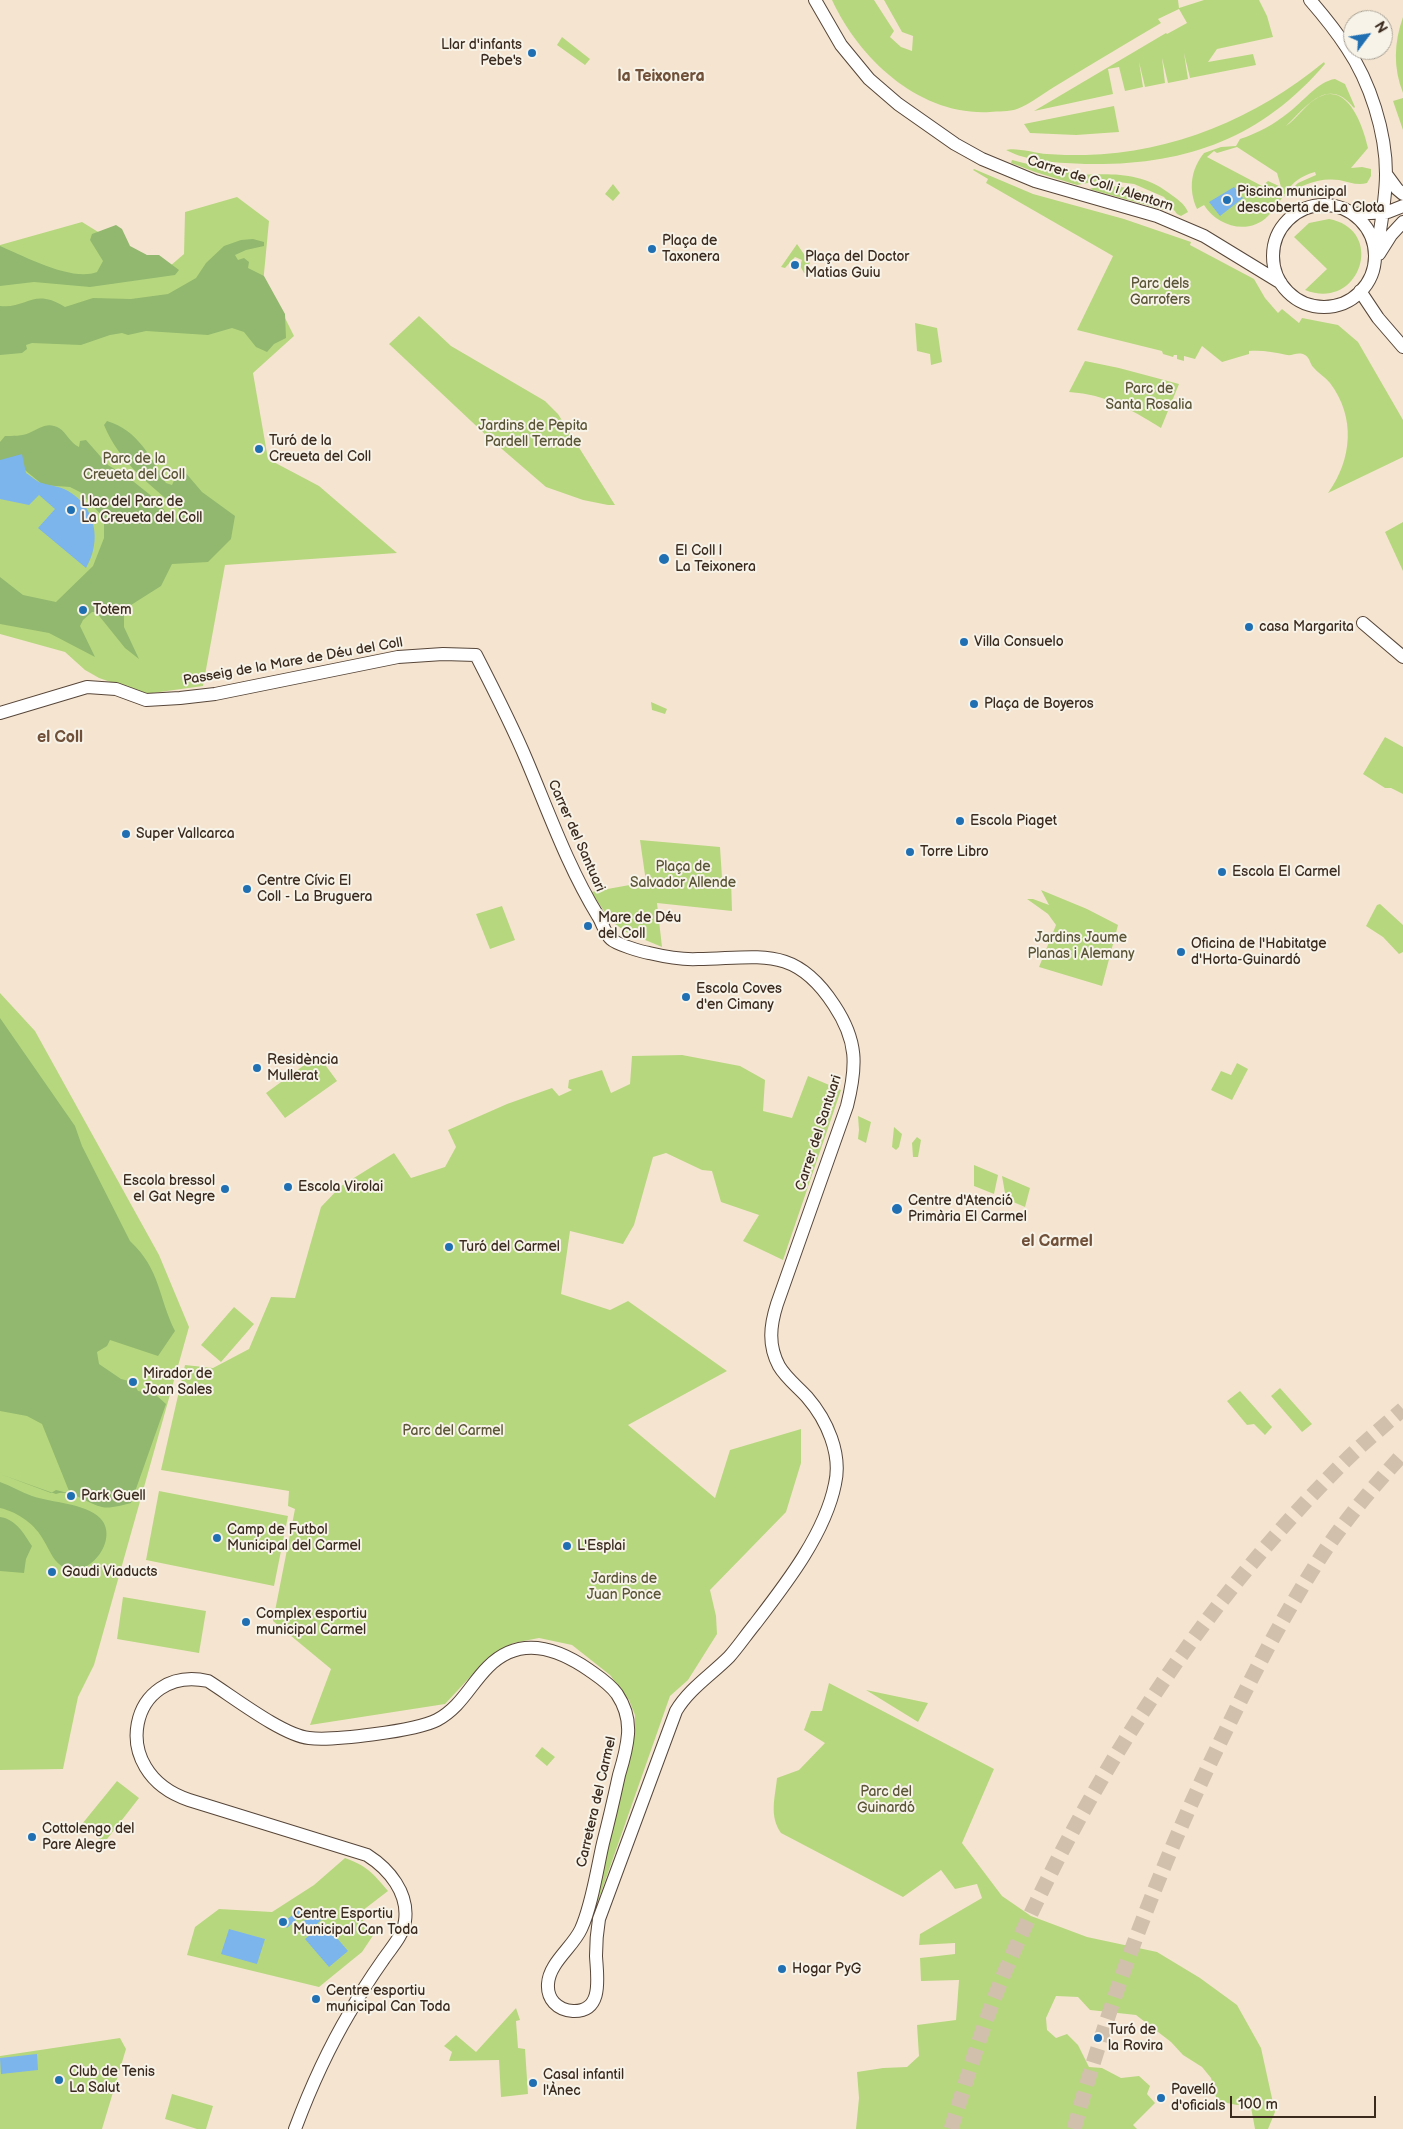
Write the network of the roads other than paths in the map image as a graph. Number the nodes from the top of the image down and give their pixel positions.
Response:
1 (815, 0) edge
2 (1310, 0) edge
3 (1386, 174) junction
4 (1403, 194) edge
5 (1403, 206) edge
6 (1382, 212) junction
7 (1353, 214) junction
8 (1403, 222) edge
9 (1376, 258) junction
10 (1281, 283) junction
11 (1360, 291) junction
12 (1403, 347) edge
13 (1363, 624) dead end
14 (476, 655) joint
15 (1403, 657) edge
16 (0, 712) edge
17 (747, 1634) joint
18 (295, 2129) edge

1 - 10 street, Carrer de Coll i Alentorn
2 - 3 street
3 - 4 street
3 - 6 street
5 - 6 street
6 - 7 street
6 - 9 street
7 - 9 street
7 - 10 street
8 - 9 street
9 - 11 street
10 - 11 street
11 - 12 street
13 - 15 street
14 - 16 street, Passeig de la Mare de Déu del Coll
14 - 17 street, Carrer del Santuari
17 - 18 street, Carretera del Carmel

